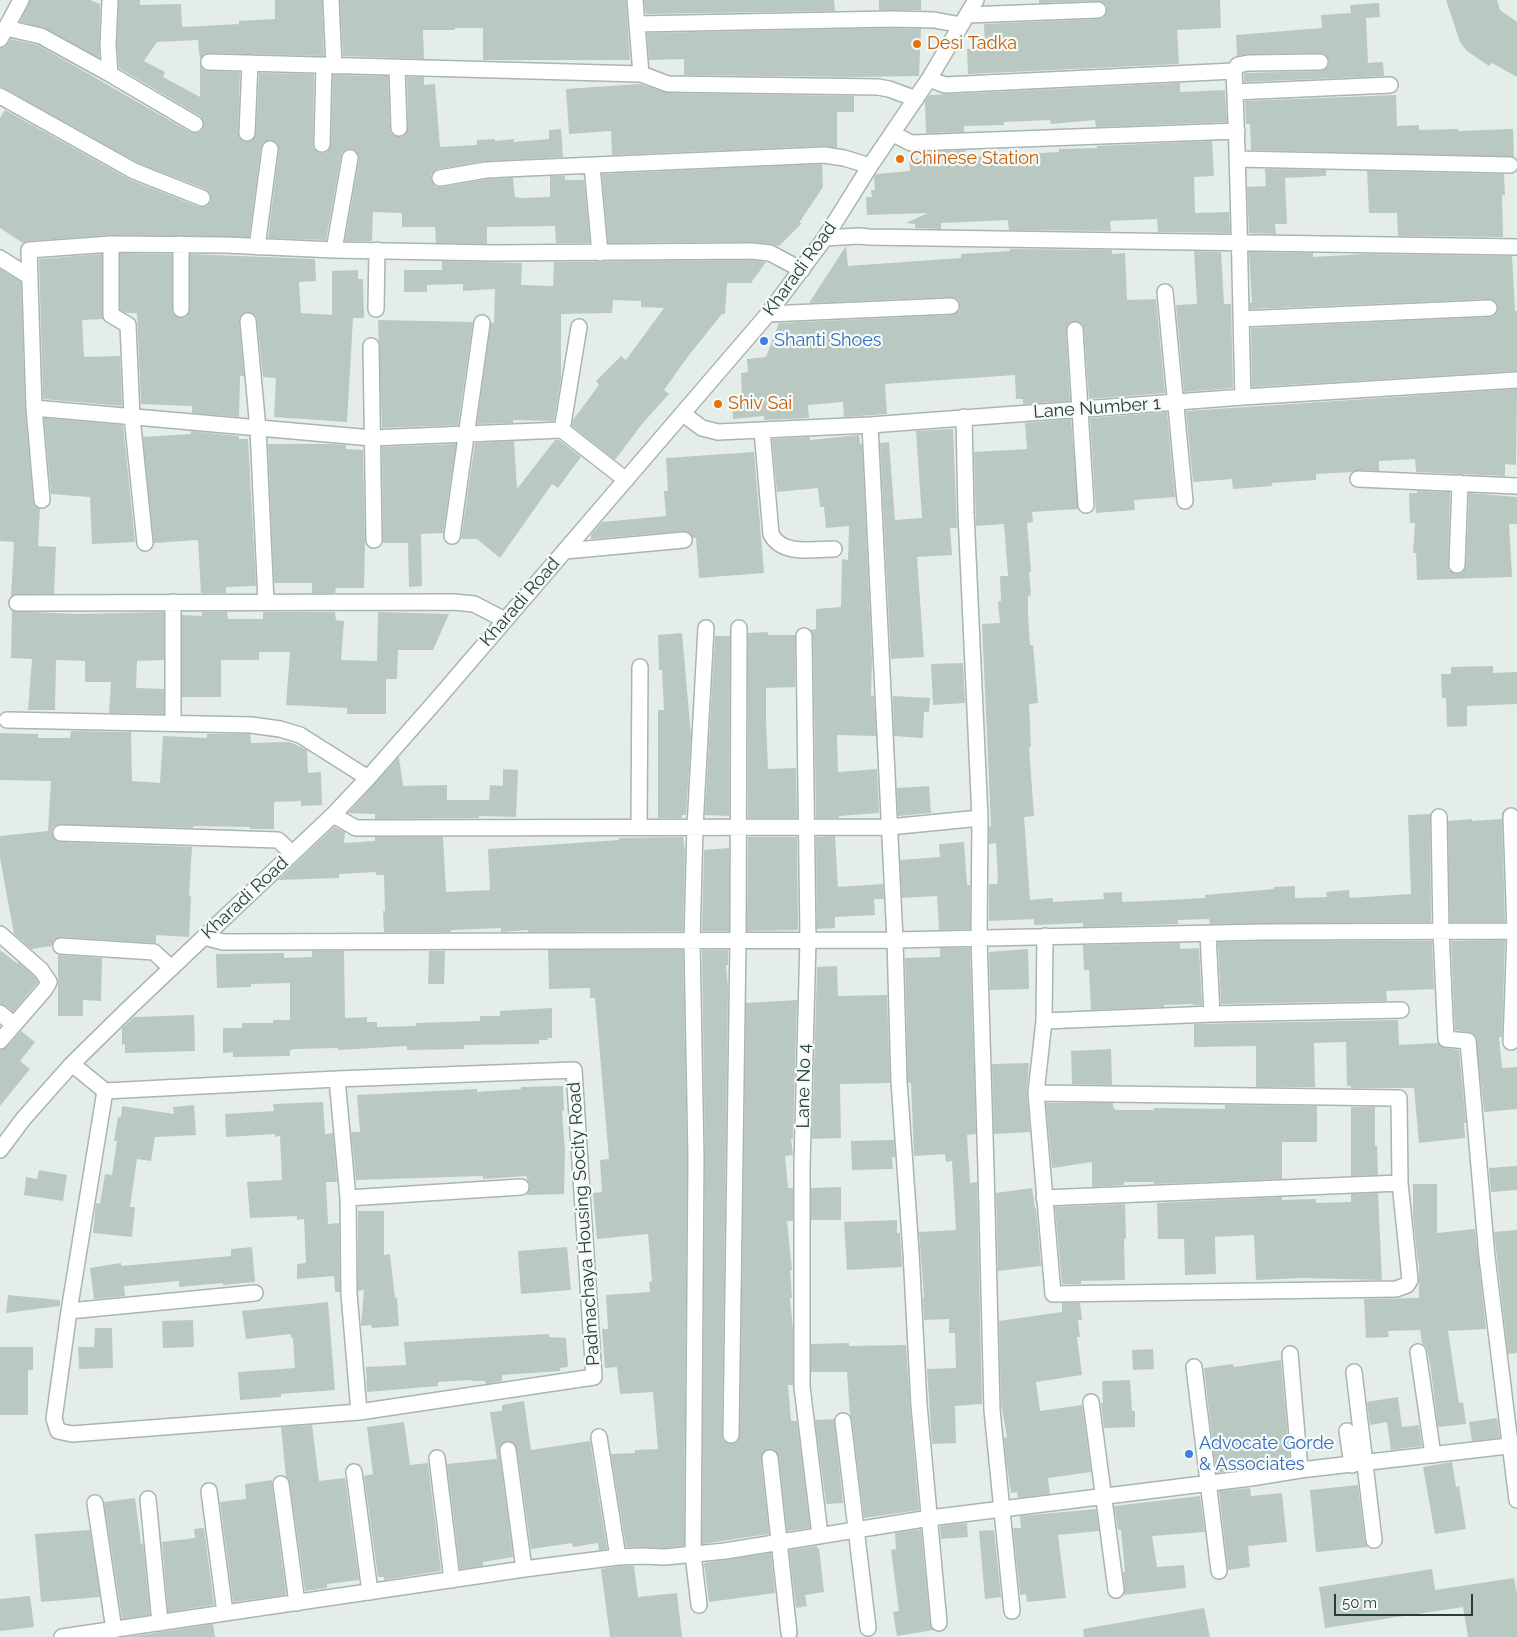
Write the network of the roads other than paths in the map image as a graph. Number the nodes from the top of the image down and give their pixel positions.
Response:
1 (21, 0) edge
2 (110, 0) edge
3 (332, 0) edge
4 (635, 0) edge
5 (976, 0) edge
6 (1098, 10) dead end
7 (964, 20) junction
8 (637, 24) junction
9 (3, 33) edge
10 (209, 62) dead end
11 (1320, 62) dead end
12 (250, 63) junction
13 (329, 66) junction
14 (397, 68) junction
15 (1234, 71) junction
16 (110, 74) junction
17 (641, 74) junction
18 (929, 78) junction
19 (1390, 85) dead end
20 (1235, 92) junction
21 (0, 96) edge
22 (916, 99) junction
23 (195, 124) dead end
24 (400, 128) dead end
25 (1237, 131) junction
26 (248, 133) dead end
27 (892, 134) junction
28 (322, 144) dead end
29 (270, 148) dead end
30 (350, 158) dead end
31 (1238, 159) junction
32 (1510, 165) dead end
33 (592, 166) junction
34 (870, 166) junction
35 (440, 178) dead end
36 (202, 198) dead end
37 (825, 238) junction
38 (1238, 242) junction
39 (110, 244) junction
40 (182, 244) junction
41 (257, 246) junction
42 (1517, 247) edge
43 (334, 250) junction
44 (377, 250) junction
45 (600, 253) junction
46 (0, 258) edge
47 (802, 270) junction
48 (30, 277) junction
49 (1165, 292) dead end
50 (951, 306) dead end
51 (1489, 308) dead end
52 (181, 309) dead end
53 (376, 309) dead end
54 (768, 314) junction
55 (1241, 319) junction
56 (248, 322) dead end
57 (482, 323) dead end
58 (579, 326) dead end
59 (1075, 330) dead end
60 (370, 346) dead end
61 (1517, 380) edge
62 (1243, 397) junction
63 (1175, 402) junction
64 (34, 408) junction
65 (1080, 409) junction
66 (683, 414) junction
67 (132, 417) junction
68 (964, 418) junction
69 (870, 425) junction
70 (258, 429) junction
71 (562, 430) junction
72 (762, 430) junction
73 (466, 434) junction
74 (372, 438) junction
75 (1358, 479) dead end
76 (626, 480) junction
77 (1460, 483) junction
78 (1517, 486) edge
79 (42, 500) dead end
80 (1185, 501) dead end
81 (1086, 506) dead end
82 (452, 536) dead end
83 (374, 540) dead end
84 (684, 540) dead end
85 (145, 543) dead end
86 (834, 549) dead end
87 (565, 551) junction
88 (1457, 565) dead end
89 (173, 602) junction
90 (266, 602) junction
91 (17, 603) dead end
92 (505, 620) junction
93 (706, 628) dead end
94 (739, 628) dead end
95 (804, 636) dead end
96 (640, 667) dead end
97 (7, 720) dead end
98 (173, 723) junction
99 (368, 778) junction
100 (333, 815) junction
101 (1511, 816) dead end
102 (1439, 817) dead end
103 (980, 818) junction
104 (805, 826) junction
105 (639, 827) junction
106 (695, 827) junction
107 (737, 827) junction
108 (889, 827) junction
109 (61, 833) dead end
110 (292, 853) junction
111 (1441, 931) junction
112 (1516, 931) edge
113 (1208, 933) junction
114 (0, 934) edge
115 (204, 936) junction
116 (1045, 936) junction
117 (978, 937) junction
118 (738, 940) junction
119 (808, 940) junction
120 (895, 940) junction
121 (692, 941) junction
122 (62, 946) dead end
123 (171, 968) junction
124 (1401, 1010) dead end
125 (0, 1013) edge
126 (1212, 1014) junction
127 (1044, 1021) junction
128 (14, 1025) junction
129 (0, 1041) edge
130 (1511, 1042) dead end
131 (72, 1064) junction
132 (337, 1079) junction
133 (105, 1091) junction
134 (1036, 1093) junction
135 (0, 1150) edge
136 (1400, 1183) junction
137 (520, 1187) dead end
138 (348, 1198) junction
139 (1044, 1198) junction
140 (255, 1294) dead end
141 (69, 1311) junction
142 (1418, 1352) dead end
143 (1290, 1354) dead end
144 (1194, 1367) dead end
145 (1354, 1372) dead end
146 (1091, 1402) dead end
147 (359, 1412) junction
148 (843, 1421) dead end
149 (1347, 1431) dead end
150 (731, 1435) dead end
151 (599, 1437) dead end
152 (1514, 1446) edge
153 (508, 1450) dead end
154 (1432, 1455) junction
155 (437, 1458) dead end
156 (770, 1458) dead end
157 (1358, 1464) junction
158 (1300, 1470) junction
159 (354, 1472) dead end
160 (281, 1484) dead end
161 (1209, 1484) junction
162 (209, 1491) dead end
163 (1103, 1497) junction
164 (148, 1499) dead end
165 (1517, 1500) edge
166 (95, 1503) dead end
167 (1002, 1510) junction
168 (930, 1518) junction
169 (856, 1530) junction
170 (820, 1535) junction
171 (1374, 1540) dead end
172 (780, 1542) junction
173 (693, 1554) junction
174 (618, 1558) junction
175 (524, 1569) junction
176 (1219, 1571) dead end
177 (452, 1580) junction
178 (1116, 1590) dead end
179 (370, 1592) junction
180 (297, 1603) junction
181 (699, 1605) dead end
182 (1012, 1611) dead end
183 (224, 1613) junction
184 (160, 1623) junction
185 (939, 1623) dead end
186 (868, 1628) dead end
187 (114, 1630) junction
188 (789, 1633) dead end
189 (62, 1637) edge

1 - 9 street
2 - 16 street
3 - 13 street
4 - 8 street
5 - 7 street, Kharadi Road
6 - 7 street
7 - 8 street
7 - 18 street, Kharadi Road
8 - 17 street
9 - 16 street
10 - 12 street
11 - 15 street
12 - 13 street
12 - 26 street
13 - 14 street
13 - 28 street
14 - 17 street
14 - 24 street
15 - 18 street
15 - 20 street
16 - 23 street
17 - 22 street
18 - 22 street, Kharadi Road
19 - 20 street
20 - 25 street
21 - 36 street
22 - 27 street, Kharadi Road
25 - 27 street
25 - 31 street
27 - 34 street, Kharadi Road
29 - 41 street
30 - 43 street
31 - 32 street
31 - 38 street
33 - 34 street
33 - 35 street
33 - 45 street
34 - 37 street, Kharadi Road
37 - 38 street
37 - 47 street, Kharadi Road
38 - 42 street
38 - 55 street
39 - 40 street
39 - 48 street
39 - 67 street
40 - 41 street
40 - 52 street
41 - 43 street
43 - 44 street
44 - 45 street
44 - 53 street
45 - 47 street
46 - 48 street
47 - 54 street, Kharadi Road
48 - 64 street
49 - 63 street
50 - 54 street
51 - 55 street
54 - 66 street, Kharadi Road
55 - 62 street
56 - 70 street
57 - 73 street
58 - 71 street
59 - 65 street
60 - 74 street
61 - 62 street, Lane Number 1
62 - 63 street, Lane Number 1
63 - 65 street, Lane Number 1
63 - 80 street
64 - 67 street
64 - 79 street
65 - 68 street, Lane Number 1
65 - 81 street
66 - 72 street, Lane Number 1
66 - 76 street, Kharadi Road
67 - 70 street
67 - 85 street
68 - 69 street, Lane Number 1
68 - 103 street
69 - 72 street, Lane Number 1
69 - 108 street
70 - 74 street
70 - 90 street
71 - 73 street
71 - 76 street
72 - 86 street
73 - 74 street
73 - 82 street
74 - 83 street
75 - 77 street
76 - 87 street, Kharadi Road
77 - 78 street
77 - 88 street
84 - 87 street
87 - 92 street, Kharadi Road
89 - 90 street
89 - 91 street
89 - 98 street
90 - 92 street
92 - 99 street, Kharadi Road
93 - 106 street
94 - 107 street
95 - 104 street, Lane No 4
96 - 105 street
97 - 98 street
98 - 99 street
99 - 100 street, Kharadi Road
100 - 105 street
100 - 110 street, Kharadi Road
101 - 112 street
102 - 111 street
103 - 108 street
103 - 117 street
104 - 107 street
104 - 108 street
104 - 119 street, Lane No 4
105 - 106 street
106 - 107 street
106 - 121 street
107 - 118 street
108 - 120 street
109 - 110 street
110 - 115 street, Kharadi Road
111 - 112 street
111 - 113 street
111 - 152 street
112 - 130 street
113 - 116 street
113 - 126 street
114 - 128 street
115 - 121 street
115 - 123 street, Kharadi Road
116 - 117 street
116 - 127 street
117 - 120 street
117 - 167 street
118 - 119 street
118 - 121 street
118 - 150 street
119 - 120 street
119 - 170 street, Lane No 4
120 - 168 street
121 - 173 street
122 - 123 street
123 - 131 street, Kharadi Road
124 - 126 street
125 - 128 street
126 - 127 street
127 - 134 street
128 - 129 street
131 - 133 street
131 - 135 street, Kharadi Road
132 - 133 street, Padmachaya Housing Socity Road
132 - 138 street
132 - 147 street, Padmachaya Housing Socity Road
133 - 141 street, Padmachaya Housing Socity Road
134 - 136 street
134 - 139 street
136 - 139 street
136 - 139 street
137 - 138 street
138 - 147 street
140 - 141 street
141 - 147 street, Padmachaya Housing Socity Road
142 - 154 street
143 - 158 street
144 - 161 street
145 - 157 street
146 - 163 street
148 - 169 street
149 - 157 street
151 - 174 street
152 - 154 street
152 - 165 street
153 - 175 street
154 - 157 street
155 - 177 street
156 - 172 street
157 - 158 street
157 - 171 street
158 - 161 street
159 - 179 street
160 - 180 street
161 - 163 street
161 - 176 street
162 - 183 street
163 - 167 street
163 - 178 street
164 - 184 street
166 - 187 street
167 - 168 street
167 - 182 street
168 - 169 street
168 - 185 street
169 - 170 street
169 - 186 street
170 - 172 street
172 - 173 street
172 - 188 street
173 - 174 street
173 - 181 street
174 - 175 street
175 - 177 street
177 - 179 street
179 - 180 street
180 - 183 street
183 - 184 street
184 - 187 street
187 - 189 street

